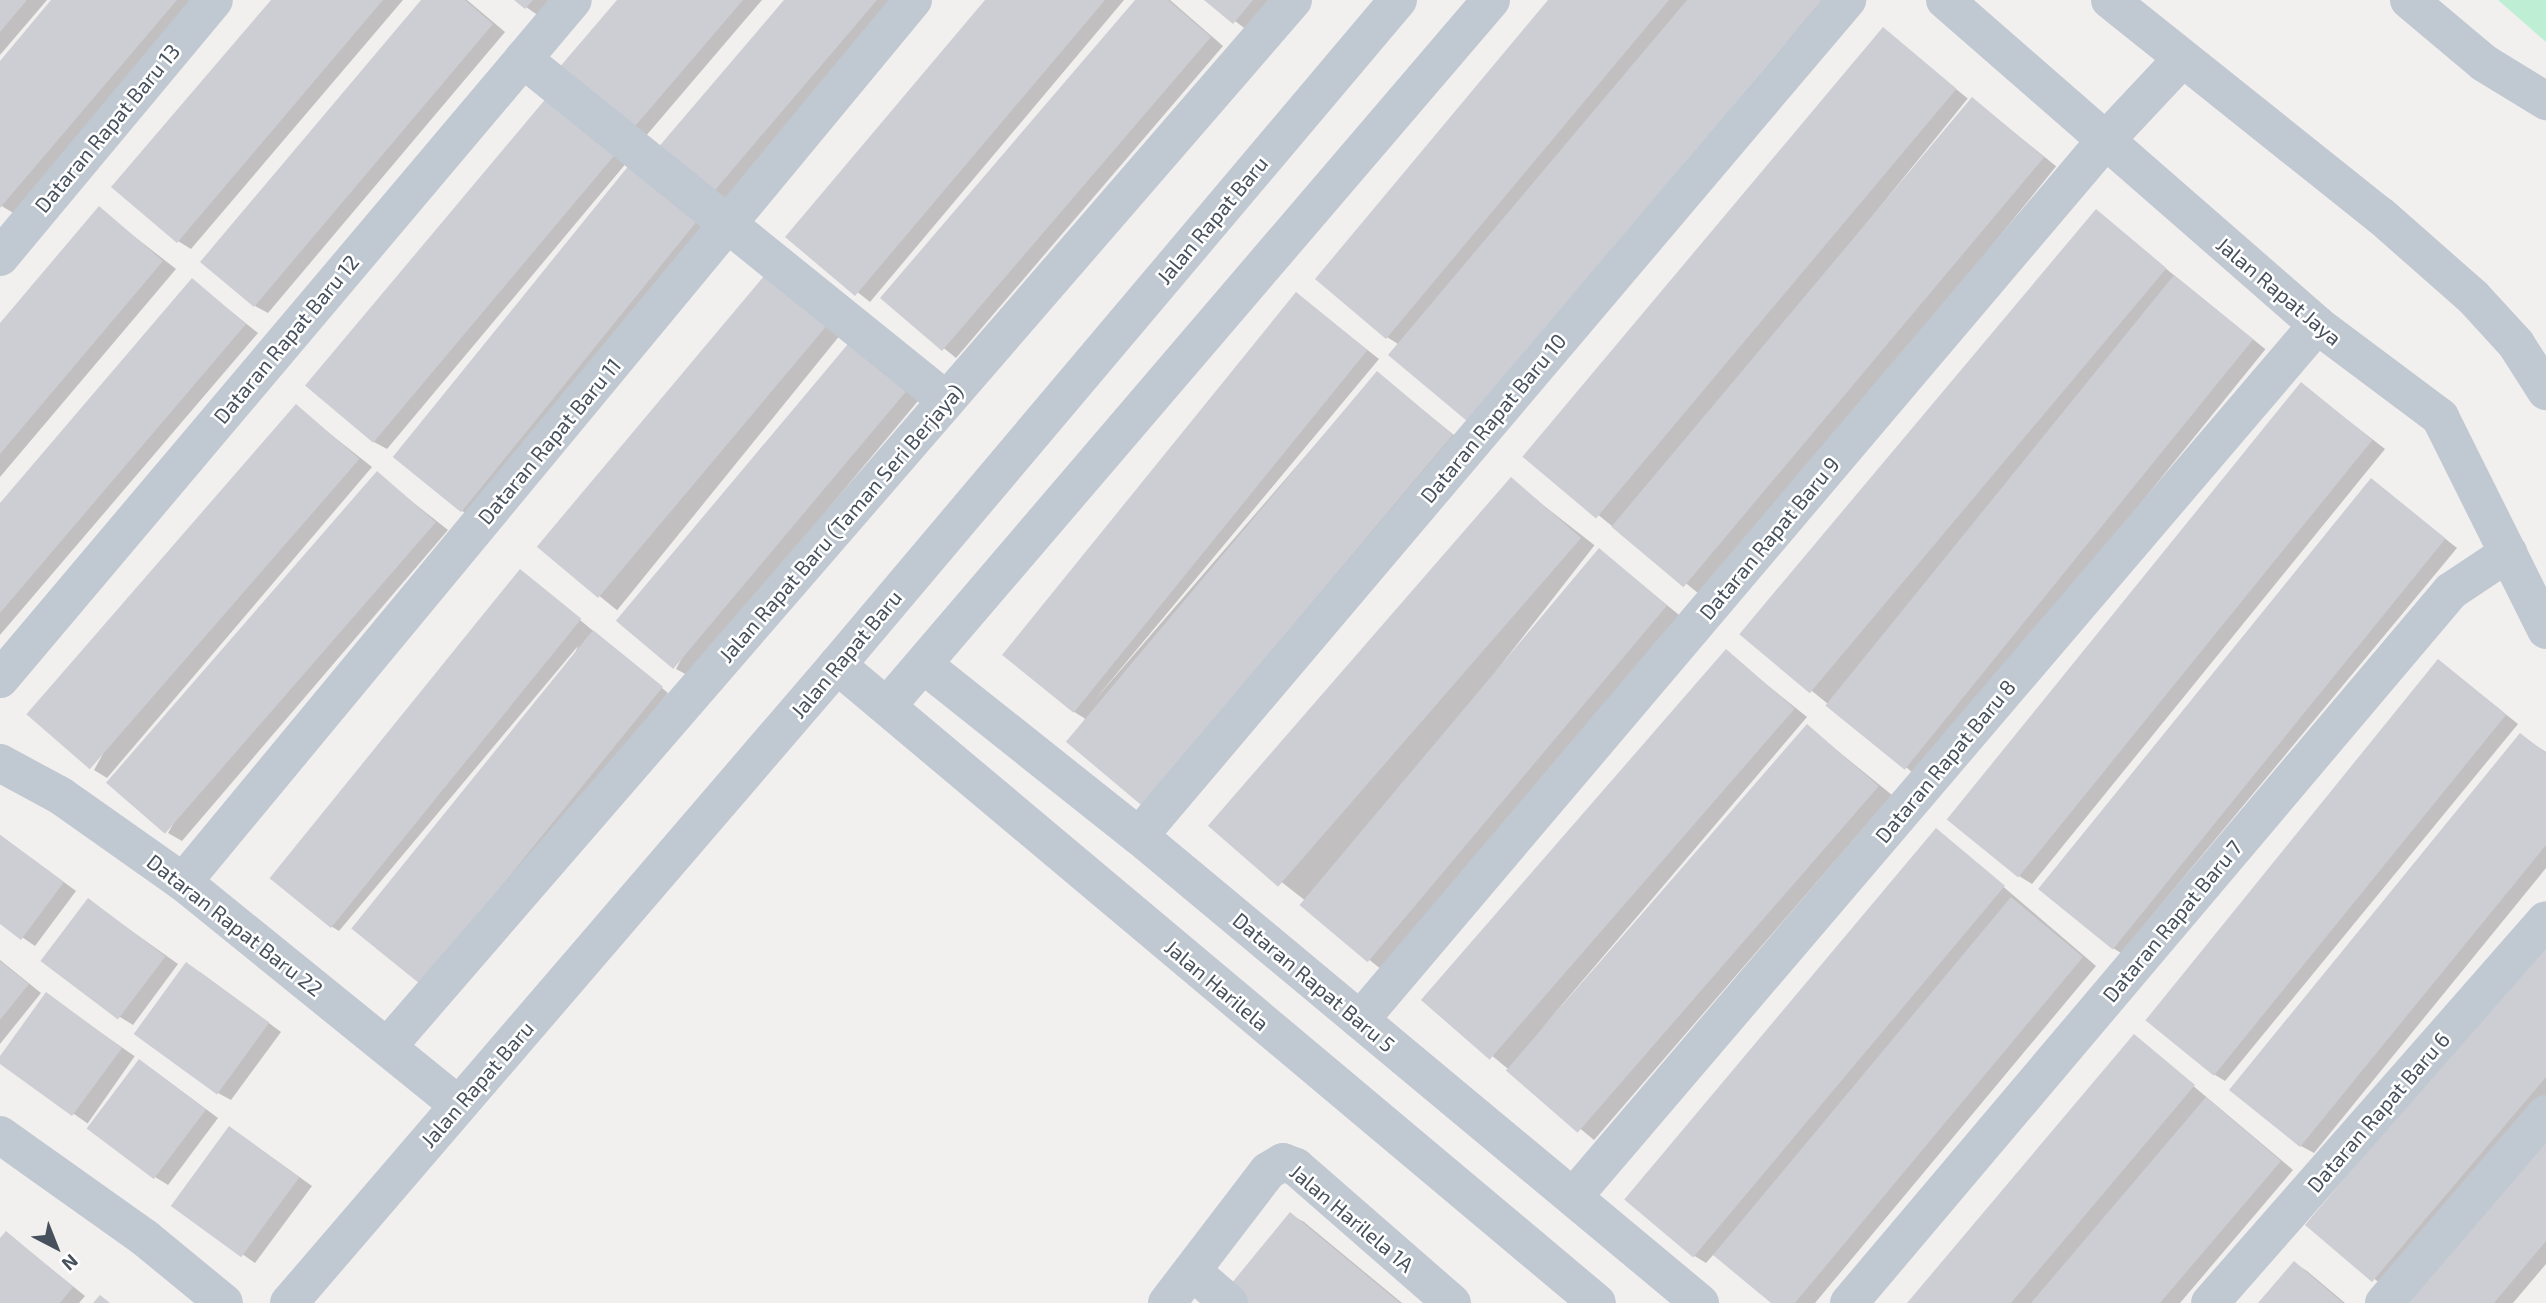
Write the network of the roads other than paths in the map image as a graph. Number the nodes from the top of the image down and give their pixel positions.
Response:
1 (214, 0) edge
2 (573, 0) edge
3 (913, 0) edge
4 (1293, 0) edge
5 (1398, 0) edge
6 (1491, 0) edge
7 (1847, 0) edge
8 (1945, 0) edge
9 (2110, 0) edge
10 (2409, 0) edge
11 (523, 59) junction
12 (2182, 59) junction
13 (2546, 101) edge
14 (2105, 141) junction
15 (729, 224) junction
16 (0, 257) edge
17 (2317, 326) junction
18 (2546, 391) edge
19 (946, 400) junction
20 (2508, 553) junction
21 (2546, 631) edge
22 (837, 665) junction
23 (925, 666) junction
24 (0, 679) edge
25 (887, 706) junction
26 (0, 763) edge
27 (1139, 836) junction
28 (183, 882) junction
29 (2546, 920) edge
30 (1360, 1020) junction
31 (388, 1046) junction
32 (458, 1105) junction
33 (2546, 1114) edge
34 (7, 1153) edge
35 (1574, 1196) junction
36 (1192, 1271) junction
37 (225, 1303) edge
38 (289, 1303) edge
39 (1167, 1303) edge
40 (1229, 1303) edge
41 (1452, 1303) edge
42 (1597, 1303) edge
43 (1700, 1303) edge
44 (1849, 1303) edge
45 (2210, 1303) edge
46 (2384, 1303) edge

1 - 16 street, Dataran Rapat Baru 13
2 - 11 street, Dataran Rapat Baru 12
3 - 15 street, Dataran Rapat Baru 11
4 - 19 street, Jalan Rapat Baru (Taman Seri Berjaya)
5 - 22 street, Jalan Rapat Baru
6 - 23 street
7 - 27 street, Dataran Rapat Baru 10
8 - 14 street, Jalan Rapat Jaya
9 - 12 street
10 - 13 street
11 - 15 street
11 - 24 street, Dataran Rapat Baru 12
12 - 14 street, Dataran Rapat Baru 9
12 - 18 street
14 - 17 street, Jalan Rapat Jaya
14 - 30 street, Dataran Rapat Baru 9
15 - 19 street
15 - 28 street, Dataran Rapat Baru 11
17 - 20 street, Jalan Rapat Jaya
17 - 35 street, Dataran Rapat Baru 8
19 - 31 street, Jalan Rapat Baru (Taman Seri Berjaya)
20 - 21 street, Jalan Rapat Jaya
20 - 44 street, Dataran Rapat Baru 7
22 - 25 street, Jalan Harilela
22 - 32 street, Jalan Rapat Baru
23 - 25 street
23 - 27 street, Dataran Rapat Baru 5
25 - 42 street, Jalan Harilela
26 - 28 street, Dataran Rapat Baru 22
27 - 30 street, Dataran Rapat Baru 5
28 - 31 street, Dataran Rapat Baru 22
29 - 45 street, Dataran Rapat Baru 6
30 - 35 street, Dataran Rapat Baru 5
31 - 32 street, Dataran Rapat Baru 22
32 - 38 street, Jalan Rapat Baru
33 - 46 street
34 - 37 street
35 - 43 street, Dataran Rapat Baru 5
36 - 39 street
36 - 40 street
36 - 41 street, Jalan Harilela 1A

